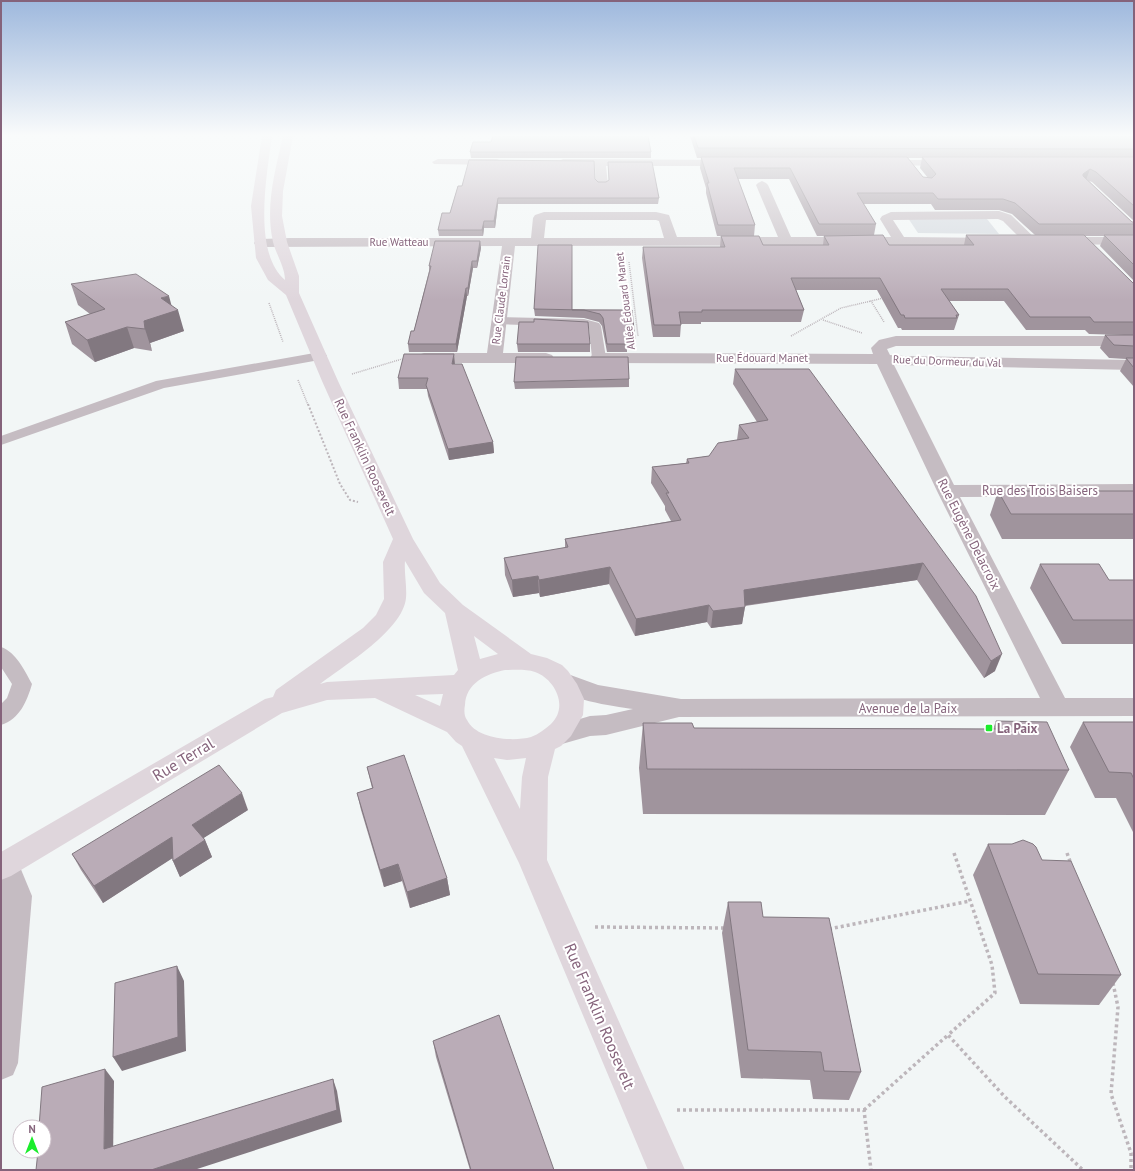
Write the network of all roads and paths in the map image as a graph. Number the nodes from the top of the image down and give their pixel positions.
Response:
1 (259, 191) edge
2 (278, 191) edge
3 (764, 191) edge
4 (671, 241) junction
5 (786, 241) junction
6 (900, 241) junction
7 (1031, 241) junction
8 (1084, 241) junction
9 (1134, 241) edge
10 (280, 242) junction
11 (509, 242) junction
12 (537, 242) junction
13 (626, 242) junction
14 (261, 243) junction
15 (1097, 254) edge
16 (292, 293) junction
17 (885, 298) edge
18 (871, 301) junction
19 (822, 320) junction
20 (499, 321) junction
21 (895, 339) junction
22 (1134, 341) edge
23 (320, 356) junction
24 (405, 358) joint
25 (494, 358) junction
26 (562, 358) edge
27 (591, 358) joint
28 (640, 358) junction
29 (775, 358) junction
30 (883, 358) junction
31 (1134, 365) edge
32 (350, 374) dead end
33 (1, 441) edge
34 (947, 490) junction
35 (1134, 490) edge
36 (403, 539) junction
37 (455, 610) junction
38 (1, 654) edge
39 (524, 661) junction
40 (466, 679) junction
41 (565, 682) junction
42 (378, 688) junction
43 (274, 706) junction
44 (1134, 707) edge
45 (681, 708) junction
46 (1057, 708) junction
47 (1, 717) edge
48 (464, 733) junction
49 (549, 739) junction
50 (954, 853) dead end
51 (1067, 853) dead end
52 (533, 862) junction
53 (3, 866) edge
54 (1073, 868) edge
55 (970, 901) junction
56 (561, 927) junction
57 (727, 928) edge
58 (823, 929) edge
59 (1112, 978) edge
60 (948, 1035) junction
61 (1, 1063) edge
62 (641, 1110) junction
63 (864, 1110) junction
64 (666, 1170) edge
65 (871, 1170) edge
66 (1083, 1170) edge
67 (1131, 1170) edge

1 - 14 main road, Rue Franklin Roosevelt
2 - 10 main road, Rue Franklin Roosevelt
3 - 5 street
4 - 5 street, Rue Watteau
4 - 12 street
4 - 13 street, Rue Watteau
5 - 6 street, Rue Watteau
6 - 7 street, Rue Watteau
6 - 7 street
7 - 8 street, Rue Watteau
8 - 9 street, Rue Watteau
8 - 15 street
10 - 11 street, Rue Watteau
10 - 14 street, Rue Watteau
10 - 16 main road, Rue Franklin Roosevelt
11 - 12 street, Rue Watteau
11 - 20 street, Rue Claude Lorrain
12 - 13 street, Rue Watteau
13 - 28 path, Allée Édouard Manet
14 - 16 main road, Rue Franklin Roosevelt
16 - 23 main road, Rue Franklin Roosevelt
17 - 18 path
18 - 19 path
18 - 21 path
19 - 21 path
19 - 29 path
20 - 25 street, Rue Claude Lorrain
20 - 27 lane
21 - 22 street, Rue du Dormeur du Val
21 - 30 street, Rue du Dormeur du Val
23 - 33 lane
23 - 36 main road, Rue Franklin Roosevelt
24 - 25 street, Rue Claude Lorrain
24 - 32 path
25 - 26 street, Rue Claude Lorrain
27 - 28 street
28 - 29 street, Rue Édouard Manet
29 - 30 street, Rue Édouard Manet
30 - 31 street, Rue du Dormeur du Val
30 - 34 street, Rue Eugène Delacroix
34 - 35 street, Rue des Trois Baisers
34 - 46 street, Rue Eugène Delacroix
36 - 37 main road, Rue Franklin Roosevelt
36 - 43 main road
37 - 39 main road, Rue Franklin Roosevelt
37 - 40 main road
38 - 47 lane
39 - 40 main road
39 - 41 main road
40 - 42 main road, Rue Terral
40 - 48 main road
41 - 45 street, Avenue de la Paix
41 - 49 main road
42 - 43 main road, Rue Terral
42 - 48 main road, Rue Terral
43 - 53 main road, Rue Terral
44 - 46 street, Avenue de la Paix
45 - 46 street, Avenue de la Paix
45 - 49 street, Avenue de la Paix
48 - 49 main road
48 - 52 main road, Rue Franklin Roosevelt
49 - 52 main road, Rue Franklin Roosevelt
50 - 55 path
51 - 54 path
52 - 56 main road, Rue Franklin Roosevelt
53 - 61 street
55 - 58 path
55 - 60 path
56 - 57 path
56 - 62 main road, Rue Franklin Roosevelt
59 - 67 path
60 - 63 path
60 - 66 path
62 - 63 path
62 - 64 main road, Rue Franklin Roosevelt
63 - 65 path

